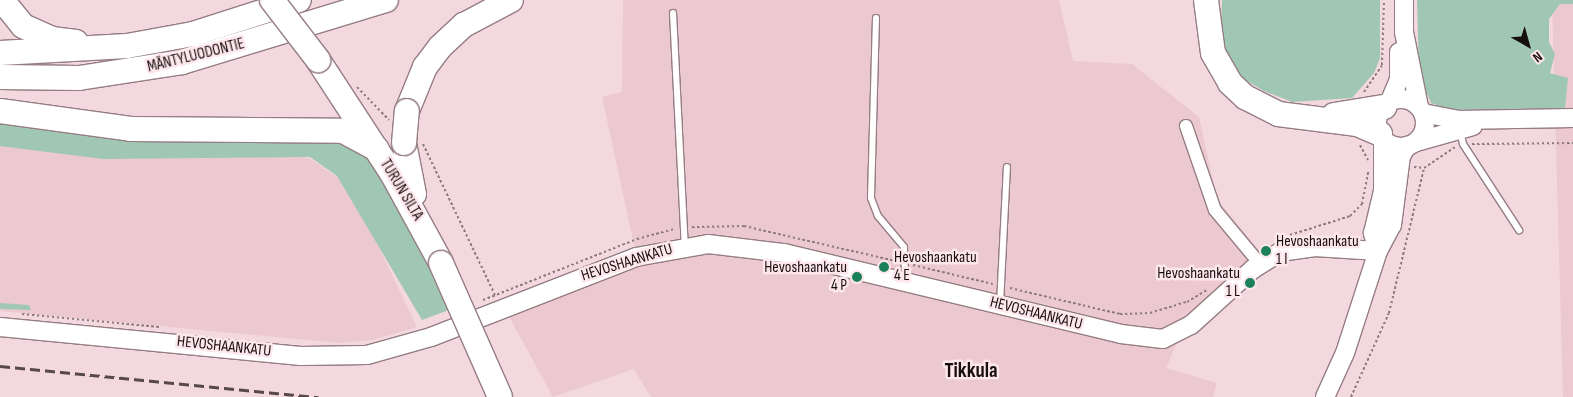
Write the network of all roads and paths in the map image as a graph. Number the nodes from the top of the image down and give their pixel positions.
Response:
1 (2, 0) edge
2 (272, 0) edge
3 (298, 0) edge
4 (386, 0) edge
5 (511, 0) edge
6 (1206, 0) edge
7 (1384, 0) edge
8 (1404, 0) edge
9 (673, 13) dead end
10 (876, 18) dead end
11 (1404, 32) junction
12 (114, 48) junction
13 (0, 53) edge
14 (0, 77) edge
15 (1386, 105) junction
16 (1421, 110) junction
17 (0, 111) edge
18 (1357, 117) junction
19 (1573, 118) edge
20 (1459, 124) junction
21 (1186, 126) dead end
22 (1381, 136) junction
23 (1411, 144) junction
24 (376, 149) junction
25 (1007, 167) dead end
26 (1424, 168) dead end
27 (424, 227) junction
28 (680, 228) junction
29 (1519, 230) dead end
30 (1281, 237) dead end
31 (685, 246) junction
32 (1378, 252) junction
33 (908, 264) junction
34 (1260, 264) junction
35 (905, 282) junction
36 (1214, 284) dead end
37 (1002, 286) junction
38 (477, 303) dead end
39 (1000, 305) junction
40 (18, 314) dead end
41 (0, 326) edge
42 (164, 327) dead end
43 (500, 397) edge
44 (1325, 397) edge
45 (1351, 397) edge

1 - 12 highway
2 - 24 highway, TURUN SILTA, bridge
3 - 12 highway, MÄNTYLUODONTIE
4 - 14 highway, MÄNTYLUODONTIE
5 - 27 highway, bridge
6 - 18 highway
7 - 18 path
8 - 11 street
9 - 28 lane
10 - 33 lane
11 - 15 street
11 - 16 street
12 - 13 highway, MÄNTYLUODONTIE
15 - 16 street
15 - 18 highway
15 - 22 street
16 - 20 street
16 - 23 street
17 - 24 highway
18 - 22 highway
18 - 30 path
19 - 20 street
20 - 23 street
20 - 29 lane
21 - 34 street
22 - 23 street
22 - 32 street
23 - 32 street
24 - 27 highway, TURUN SILTA
25 - 37 lane
26 - 45 path
27 - 43 highway, TURUN SILTA, bridge
28 - 31 lane
28 - 33 path
28 - 38 path
31 - 35 street, HEVOSHAANKATU
31 - 41 street, HEVOSHAANKATU
32 - 34 street, HEVOSHAANKATU
32 - 44 street
33 - 35 lane
33 - 37 path
34 - 39 street, HEVOSHAANKATU
35 - 39 street, HEVOSHAANKATU
36 - 37 path
37 - 39 lane
40 - 42 path

